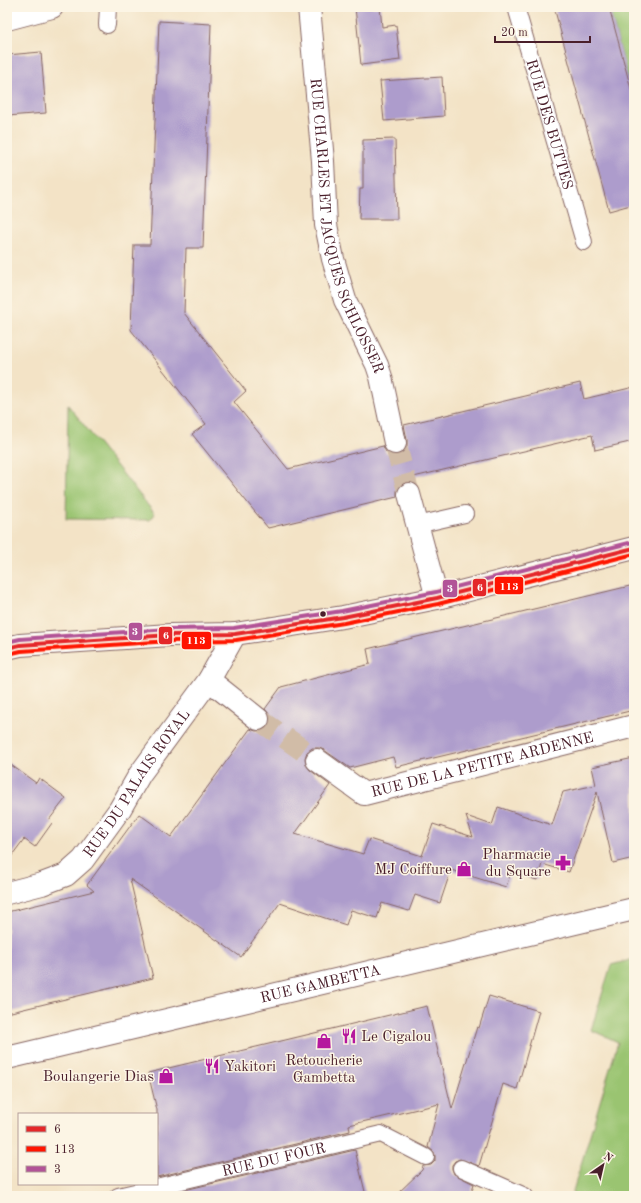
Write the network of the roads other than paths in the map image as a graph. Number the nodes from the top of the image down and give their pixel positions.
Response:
1 (52, 7) edge
2 (108, 7) edge
3 (309, 7) edge
4 (516, 7) edge
5 (7, 19) edge
6 (107, 25) dead end
7 (584, 242) dead end
8 (395, 443) tunnel mouth
9 (409, 494) tunnel mouth
10 (465, 514) dead end
11 (417, 525) junction
12 (634, 548) edge
13 (437, 598) junction
14 (235, 634) junction
15 (7, 648) edge
16 (209, 680) junction
17 (258, 719) tunnel mouth
18 (634, 726) edge
19 (317, 760) tunnel mouth
20 (7, 893) edge
21 (634, 909) edge
22 (7, 1058) edge
23 (426, 1157) dead end
24 (461, 1168) dead end
25 (118, 1196) edge
26 (525, 1196) edge

1 - 5 street
2 - 6 lane
3 - 8 street, RUE CHARLES ET JACQUES SCHLOSSER
4 - 7 lane, RUE DES BUTTES
9 - 11 street
10 - 11 lane
11 - 13 street
12 - 13 street
13 - 14 street
14 - 15 street
14 - 16 street, RUE DU PALAIS ROYAL
16 - 17 street
16 - 20 street, RUE DU PALAIS ROYAL
18 - 19 street, RUE DE LA PETITE ARDENNE
21 - 22 street, RUE GAMBETTA
23 - 25 lane, RUE DU FOUR
24 - 26 lane

